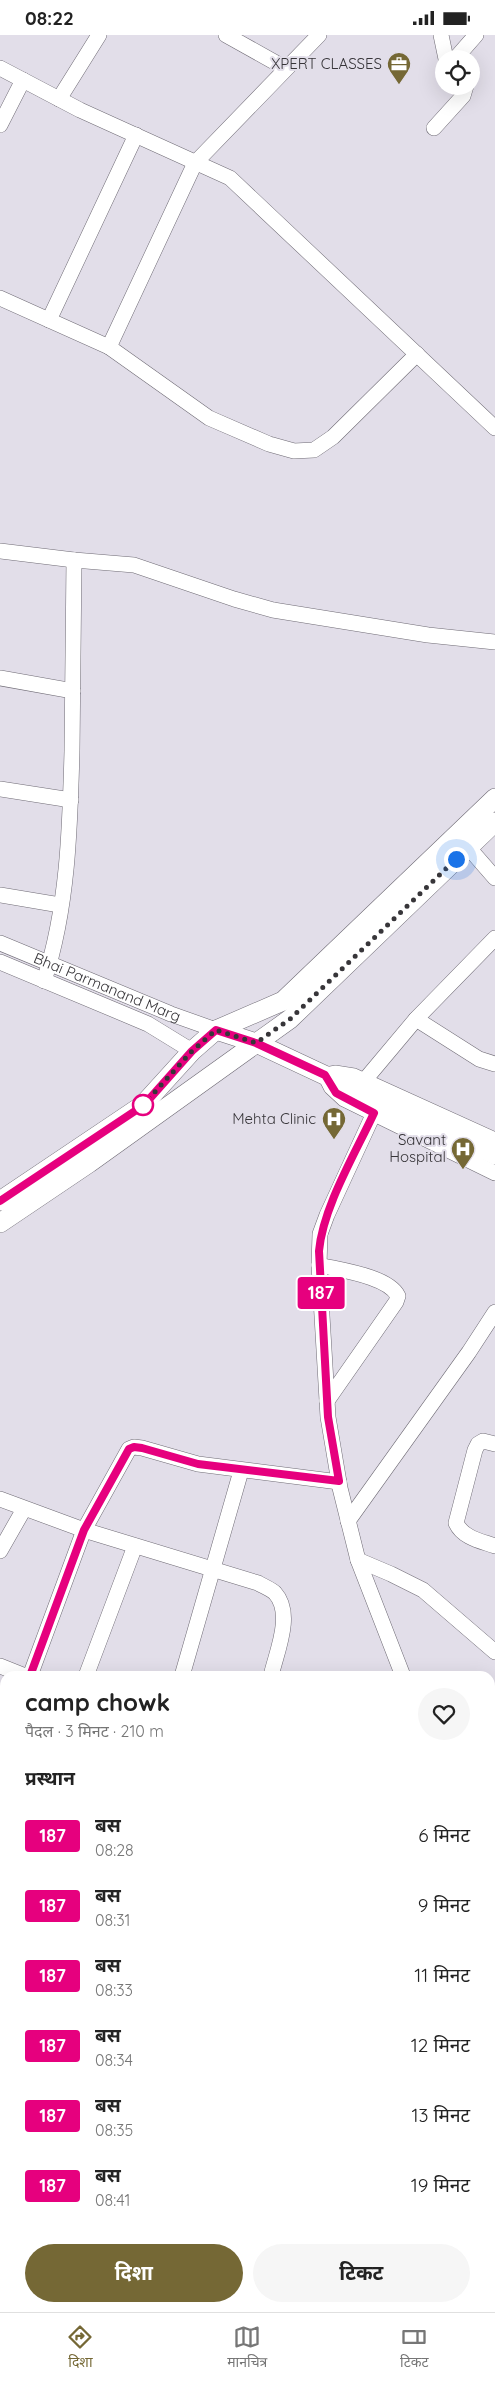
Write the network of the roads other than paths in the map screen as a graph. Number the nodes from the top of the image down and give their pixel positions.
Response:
1 (99, 35) edge
2 (226, 35) edge
3 (319, 35) edge
4 (441, 35) edge
5 (476, 35) edge
6 (444, 50) edge
7 (463, 50) edge
8 (0, 68) edge
9 (285, 68) junction
10 (23, 81) junction
11 (464, 95) edge
12 (60, 99) junction
13 (0, 125) edge
14 (434, 128) dead end
15 (136, 135) junction
16 (195, 163) junction
17 (0, 297) edge
18 (49, 320) junction
19 (109, 347) junction
20 (417, 354) junction
21 (495, 428) edge
22 (0, 551) edge
23 (74, 560) junction
24 (495, 642) edge
25 (0, 678) edge
26 (73, 691) junction
27 (0, 789) edge
28 (495, 797) edge
29 (71, 800) junction
30 (495, 822) edge
31 (468, 847) junction
32 (495, 878) edge
33 (0, 895) edge
34 (60, 905) junction
35 (495, 938) edge
36 (0, 943) edge
37 (0, 962) edge
38 (50, 964) junction
39 (44, 981) junction
40 (416, 1019) junction
41 (216, 1030) junction
42 (256, 1043) junction
43 (192, 1051) junction
44 (495, 1064) edge
45 (325, 1075) junction
46 (364, 1081) junction
47 (374, 1113) junction
48 (495, 1140) edge
49 (495, 1155) edge
50 (495, 1173) edge
51 (0, 1201) edge
52 (0, 1223) edge
53 (319, 1265) junction
54 (495, 1312) edge
55 (327, 1401) junction
56 (495, 1444) edge
57 (241, 1471) junction
58 (339, 1481) junction
59 (0, 1499) edge
60 (24, 1509) junction
61 (348, 1521) junction
62 (84, 1530) junction
63 (135, 1546) junction
64 (495, 1546) edge
65 (0, 1551) edge
66 (358, 1560) junction
67 (213, 1569) junction
68 (495, 1652) edge
69 (0, 1666) edge
70 (12, 1671) edge
71 (32, 1671) edge
72 (88, 1671) edge
73 (183, 1671) edge
74 (272, 1671) edge
75 (401, 1671) edge

1 - 12 street
2 - 9 street
3 - 9 street
4 - 6 street
5 - 7 street
8 - 10 street
9 - 16 street
10 - 12 street
10 - 13 street
11 - 14 street
12 - 15 street
15 - 16 street
15 - 18 street
16 - 19 street
16 - 20 street
17 - 18 street
18 - 19 street
19 - 20 street
20 - 21 street
22 - 23 street
23 - 24 street
23 - 26 street
25 - 26 street
26 - 29 street
27 - 29 street
28 - 41 main road
29 - 34 street
30 - 31 main road
31 - 32 street
31 - 42 main road
33 - 34 street
34 - 38 street
35 - 40 street
36 - 38 street, Bhai Parmanand Marg
37 - 39 street, Bhai Parmanand Marg
38 - 39 street
38 - 41 street, Bhai Parmanand Marg
39 - 43 street, Bhai Parmanand Marg
40 - 44 street
40 - 46 street
41 - 42 main road
41 - 43 main road
42 - 45 main road
42 - 52 main road
43 - 51 main road
45 - 46 street
45 - 47 street
45 - 49 main road
46 - 48 street
47 - 50 street
47 - 53 street
53 - 55 street
53 - 55 street
54 - 61 street
55 - 58 street
56 - 64 street
57 - 58 street
57 - 62 street
57 - 67 street
58 - 61 street
59 - 60 street
60 - 62 street
60 - 65 street
61 - 66 street
62 - 63 street
62 - 71 street
63 - 67 street
63 - 72 street
66 - 68 street
66 - 75 street
67 - 73 street
67 - 74 street
69 - 70 street

